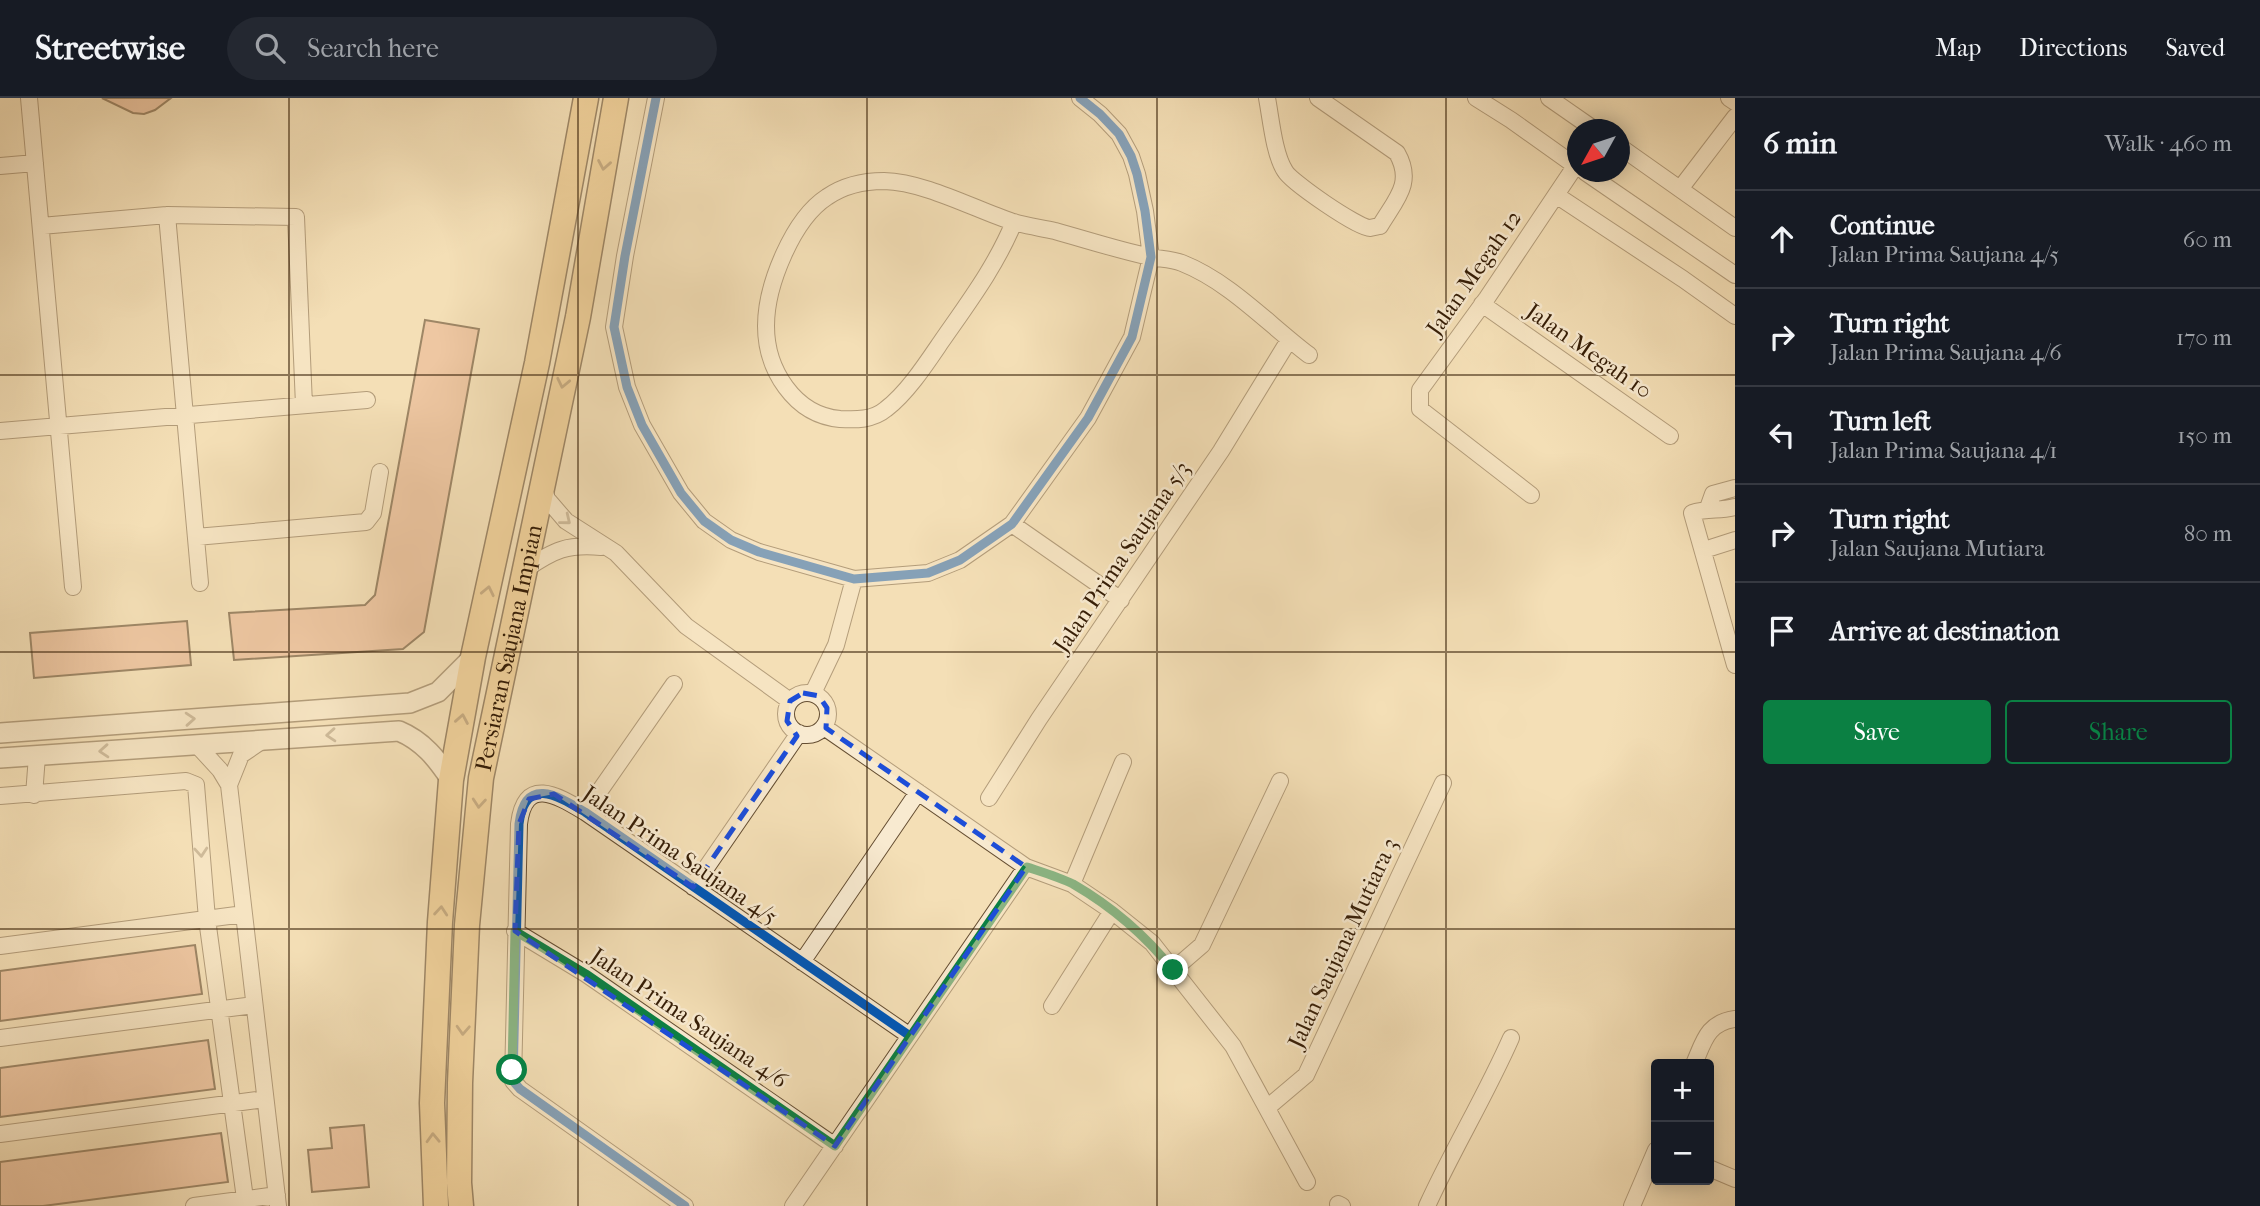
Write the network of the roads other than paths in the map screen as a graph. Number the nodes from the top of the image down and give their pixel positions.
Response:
1 (29, 98) edge
2 (586, 98) edge
3 (616, 98) edge
4 (656, 98) edge
5 (1080, 98) edge
6 (1266, 98) edge
7 (1318, 98) edge
8 (1476, 98) edge
9 (1549, 98) edge
10 (1730, 98) edge
11 (1735, 102) edge
12 (1735, 117) edge
13 (1579, 119) edge
14 (1630, 154) edge
15 (1567, 160) edge
16 (35, 163) junction
17 (0, 166) edge
18 (1567, 182) edge
19 (1599, 182) edge
20 (1681, 189) junction
21 (1556, 195) junction
22 (167, 215) junction
23 (1014, 222) junction
24 (41, 226) junction
25 (1735, 228) edge
26 (1151, 257) junction
27 (1735, 275) edge
28 (1482, 304) junction
29 (1735, 316) edge
30 (1289, 340) junction
31 (1309, 355) dead end
32 (367, 400) dead end
33 (303, 405) junction
34 (185, 415) junction
35 (59, 426) junction
36 (0, 431) edge
37 (1670, 436) dead end
38 (380, 472) dead end
39 (542, 481) junction
40 (1735, 488) edge
41 (1531, 495) dead end
42 (1735, 507) edge
43 (1708, 508) junction
44 (1012, 524) junction
45 (196, 537) junction
46 (1735, 540) edge
47 (604, 547) junction
48 (1704, 550) junction
49 (526, 569) junction
50 (854, 579) junction
51 (201, 583) dead end
52 (74, 587) dead end
53 (1121, 600) junction
54 (473, 657) junction
55 (1735, 665) edge
56 (674, 684) dead end
57 (813, 693) junction
58 (790, 701) junction
59 (824, 727) junction
60 (0, 733) edge
61 (799, 733) junction
62 (263, 740) junction
63 (197, 745) junction
64 (37, 756) junction
65 (0, 758) edge
66 (1123, 762) dead end
67 (452, 780) junction
68 (1280, 781) dead end
69 (1443, 783) dead end
70 (229, 785) junction
71 (918, 792) junction
72 (34, 795) junction
73 (0, 796) edge
74 (989, 798) dead end
75 (585, 812) junction
76 (1027, 867) junction
77 (1072, 884) junction
78 (693, 887) junction
79 (1112, 911) junction
80 (244, 914) junction
81 (206, 919) junction
82 (515, 931) junction
83 (0, 946) edge
84 (802, 962) junction
85 (1173, 970) junction
86 (254, 1005) junction
87 (1052, 1006) dead end
88 (219, 1010) junction
89 (1730, 1020) edge
90 (910, 1036) junction
91 (0, 1038) edge
92 (1511, 1038) dead end
93 (1696, 1059) edge
94 (265, 1099) junction
95 (232, 1104) junction
96 (1267, 1108) junction
97 (0, 1133) edge
98 (835, 1146) junction
99 (1651, 1162) edge
100 (1714, 1170) edge
101 (1735, 1179) edge
102 (1307, 1182) dead end
103 (277, 1201) edge
104 (246, 1203) edge
105 (194, 1206) edge
106 (436, 1206) edge
107 (461, 1206) edge
108 (685, 1206) edge
109 (793, 1206) edge
110 (1427, 1206) edge
111 (1632, 1206) edge

1 - 16 street
54 -> 2 highway, Persiaran Saujana Impian
3 -> 39 highway, Persiaran Saujana Impian
4 - 50 street
5 - 26 street
6 - 7 street
8 - 15 street
9 - 13 street
10 - 11 street
12 - 20 street
14 - 20 street
16 - 17 street
16 - 24 street
18 - 21 street, Jalan Megah 12
19 - 27 street
20 - 25 street
21 - 28 street, Jalan Megah 12
21 - 29 street
22 - 24 street
22 - 33 street
22 - 34 street
23 - 23 street
23 - 26 street
24 - 35 street
26 - 30 street
26 - 44 street
28 - 37 street, Jalan Megah 10
28 - 41 street, Jalan Megah 12
30 - 31 street
30 - 53 street, Jalan Prima Saujana 5/3
32 - 33 street
33 - 34 street
34 - 35 street
34 - 45 street
35 - 36 street
35 - 52 street
38 - 45 street
39 -> 47 street
39 - 49 highway, Persiaran Saujana Impian
40 - 43 street
42 - 43 street
43 - 48 street
44 - 50 street
44 - 53 street
45 - 51 street
46 - 48 street
47 - 49 street
47 - 58 street
48 - 55 street
49 -> 107 highway, Persiaran Saujana Impian
50 - 57 street
53 - 74 street, Jalan Prima Saujana 5/3
60 -> 54 street
67 -> 54 highway, Persiaran Saujana Impian
56 - 75 street
57 - 58 street
57 - 59 street
58 - 61 street
59 - 61 street
59 - 71 street
61 - 78 street
62 - 63 street
67 -> 62 street
62 - 70 street
63 -> 64 street
63 - 70 street
64 - 65 street
64 - 72 street
66 - 77 street
106 -> 67 highway, Persiaran Saujana Impian
68 - 85 street
69 - 96 street, Jalan Saujana Mutiara 3
70 - 80 street
71 - 76 street
71 - 84 street
72 - 73 street
72 -> 81 street
75 - 78 street, Jalan Prima Saujana 4/5
75 - 82 street, Jalan Prima Saujana 4/5
76 - 77 street
76 - 90 street
77 - 79 street
78 - 84 street, Jalan Prima Saujana 4/5
79 - 85 street
79 - 87 street
80 - 81 street
80 - 86 street
81 - 83 street
81 - 88 street
82 - 98 street, Jalan Prima Saujana 4/6
82 - 108 street, Jalan Prima Saujana 4/5
84 - 90 street, Jalan Prima Saujana 4/5
85 - 96 street
86 - 88 street
86 - 94 street
88 - 91 street
88 - 95 street
89 - 93 street
90 - 98 street
92 - 110 street
94 - 95 street
94 - 103 street
95 - 97 street
95 - 104 street
96 - 102 street
98 - 109 street
99 - 111 street
100 - 101 street
103 - 104 street
104 - 105 street

